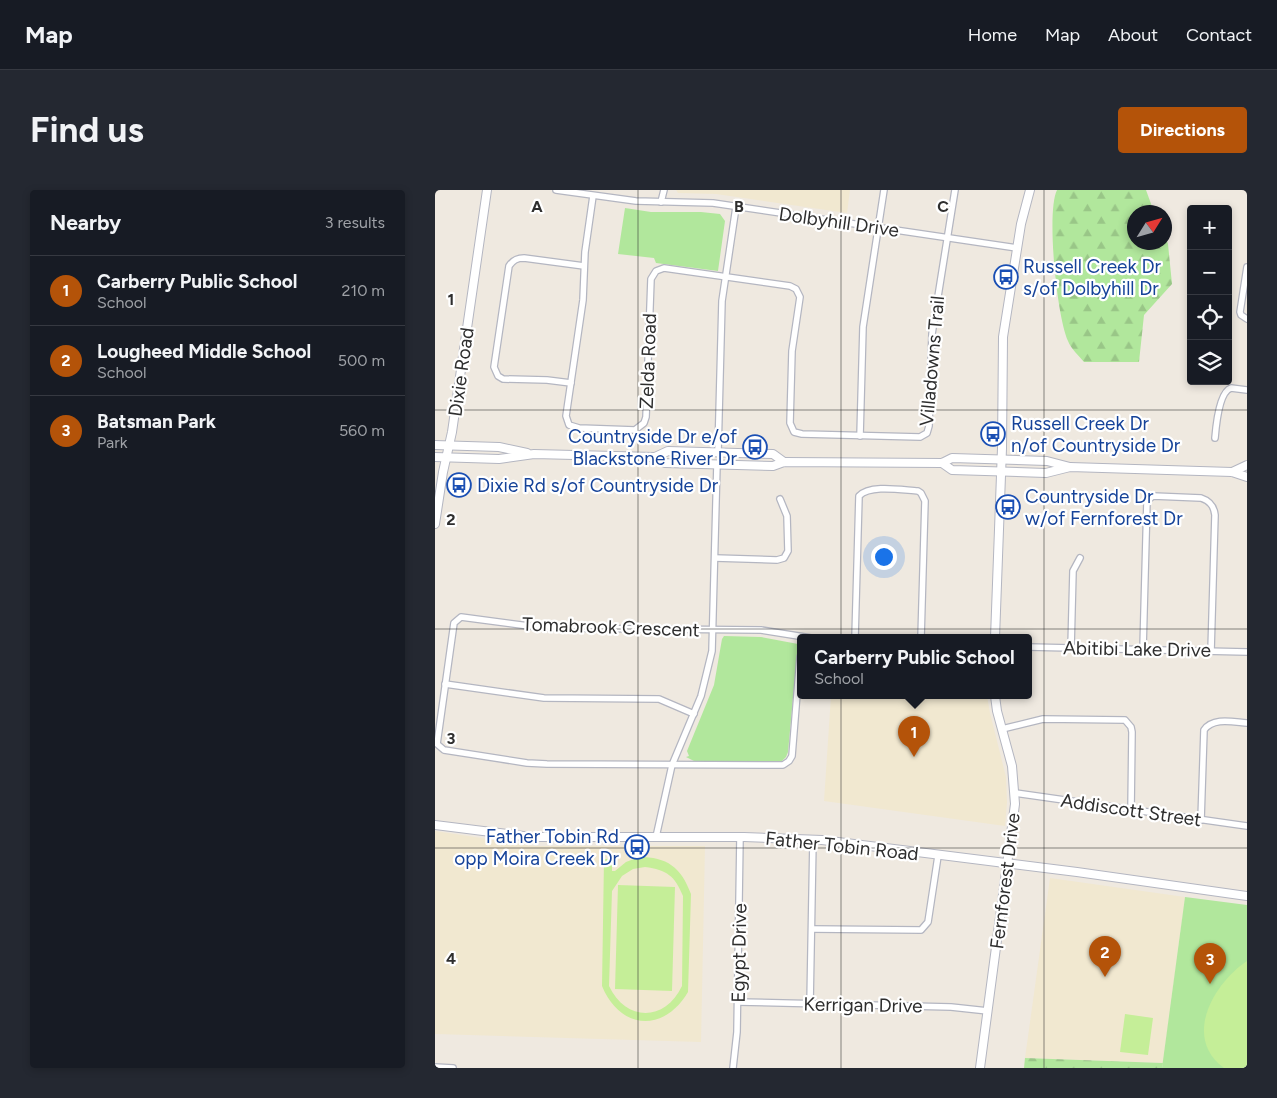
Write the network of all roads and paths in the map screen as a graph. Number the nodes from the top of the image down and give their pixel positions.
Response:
1 (487, 190) edge
2 (556, 190) edge
3 (664, 190) edge
4 (884, 190) edge
5 (955, 190) edge
6 (1030, 190) edge
7 (593, 196) junction
8 (661, 202) junction
9 (736, 206) junction
10 (878, 228) junction
11 (946, 238) junction
12 (1017, 248) junction
13 (584, 266) junction
14 (1247, 267) edge
15 (726, 276) junction
16 (1247, 319) edge
17 (571, 383) junction
18 (1247, 390) edge
19 (860, 436) junction
20 (1215, 438) dead end
21 (435, 446) edge
22 (449, 446) junction
23 (718, 452) junction
24 (534, 454) junction
25 (655, 457) junction
26 (435, 458) edge
27 (446, 458) junction
28 (1002, 460) junction
29 (784, 462) junction
30 (942, 463) junction
31 (717, 464) junction
32 (1247, 465) edge
33 (1070, 467) junction
34 (1001, 472) junction
35 (1232, 472) junction
36 (1247, 477) edge
37 (780, 499) dead end
38 (435, 524) edge
39 (715, 558) junction
40 (1080, 558) dead end
41 (713, 630) junction
42 (855, 634) edge
43 (921, 634) edge
44 (995, 634) edge
45 (797, 637) edge
46 (1032, 647) edge
47 (1071, 648) junction
48 (1143, 649) junction
49 (1211, 651) junction
50 (1247, 652) edge
51 (445, 684) junction
52 (797, 695) edge
53 (996, 699) edge
54 (694, 714) junction
55 (1247, 722) edge
56 (1002, 729) junction
57 (672, 764) junction
58 (1015, 793) junction
59 (1131, 810) junction
60 (1201, 820) junction
61 (435, 825) edge
62 (1247, 826) edge
63 (656, 837) junction
64 (740, 837) junction
65 (813, 840) junction
66 (938, 856) junction
67 (1008, 864) junction
68 (1247, 896) edge
69 (811, 929) junction
70 (738, 1002) junction
71 (810, 1004) junction
72 (988, 1011) junction
73 (435, 1068) edge
74 (453, 1068) edge
75 (733, 1068) edge
76 (980, 1068) edge

1 - 22 street, Dixie Road
2 - 7 street, Dolbyhill Drive
3 - 8 street
4 - 10 street
5 - 11 street
6 - 12 street
7 - 8 street, Dolbyhill Drive
7 - 13 street, Zelda Road
8 - 9 street, Dolbyhill Drive
9 - 10 street, Dolbyhill Drive
9 - 15 street
10 - 11 street, Dolbyhill Drive
10 - 19 street
11 - 12 street, Dolbyhill Drive
11 - 19 street, Villadowns Trail
12 - 28 street
13 - 17 street, Zelda Road
13 - 17 street
14 - 16 street
15 - 17 street, Zelda Road
15 - 19 street, Villadowns Trail
15 - 23 street
18 - 20 street
21 - 22 street
22 - 24 street
22 - 27 street, Dixie Road
23 - 25 street
23 - 29 street
23 - 31 street
24 - 25 street
24 - 27 street
25 - 31 street
26 - 27 street
27 - 38 street, Dixie Road
28 - 30 street
28 - 33 street
28 - 34 street
29 - 30 street
29 - 31 street
30 - 34 street
31 - 39 street
32 - 35 street
33 - 34 street
33 - 35 street
34 - 44 street
35 - 36 street
37 - 39 street
39 - 41 street
40 - 47 street
41 - 45 street
41 - 51 street, Tomabrook Crescent
41 - 54 street
42 - 43 street
46 - 47 street, Abitibi Lake Drive
47 - 48 street, Abitibi Lake Drive
48 - 49 street, Abitibi Lake Drive
48 - 49 street
49 - 50 street, Abitibi Lake Drive
51 - 54 street
51 - 57 street, Tomabrook Crescent
52 - 57 street, Tomabrook Crescent
53 - 56 street, Fernforest Drive
54 - 57 street
55 - 60 street
56 - 58 street, Fernforest Drive
56 - 59 street
57 - 63 street
58 - 59 street, Addiscott Street
58 - 67 street, Fernforest Drive
59 - 60 street, Addiscott Street
60 - 62 street, Addiscott Street
61 - 63 street, Father Tobin Road
63 - 64 street, Father Tobin Road
64 - 65 street, Father Tobin Road
64 - 70 street, Egypt Drive
65 - 66 street, Father Tobin Road
65 - 69 street
66 - 67 street, Father Tobin Road
66 - 69 street
67 - 68 street, Father Tobin Road
67 - 72 street, Fernforest Drive
69 - 71 street
70 - 71 street, Kerrigan Drive
70 - 75 street, Egypt Drive
71 - 72 street, Kerrigan Drive
72 - 76 street, Fernforest Drive
73 - 74 street

